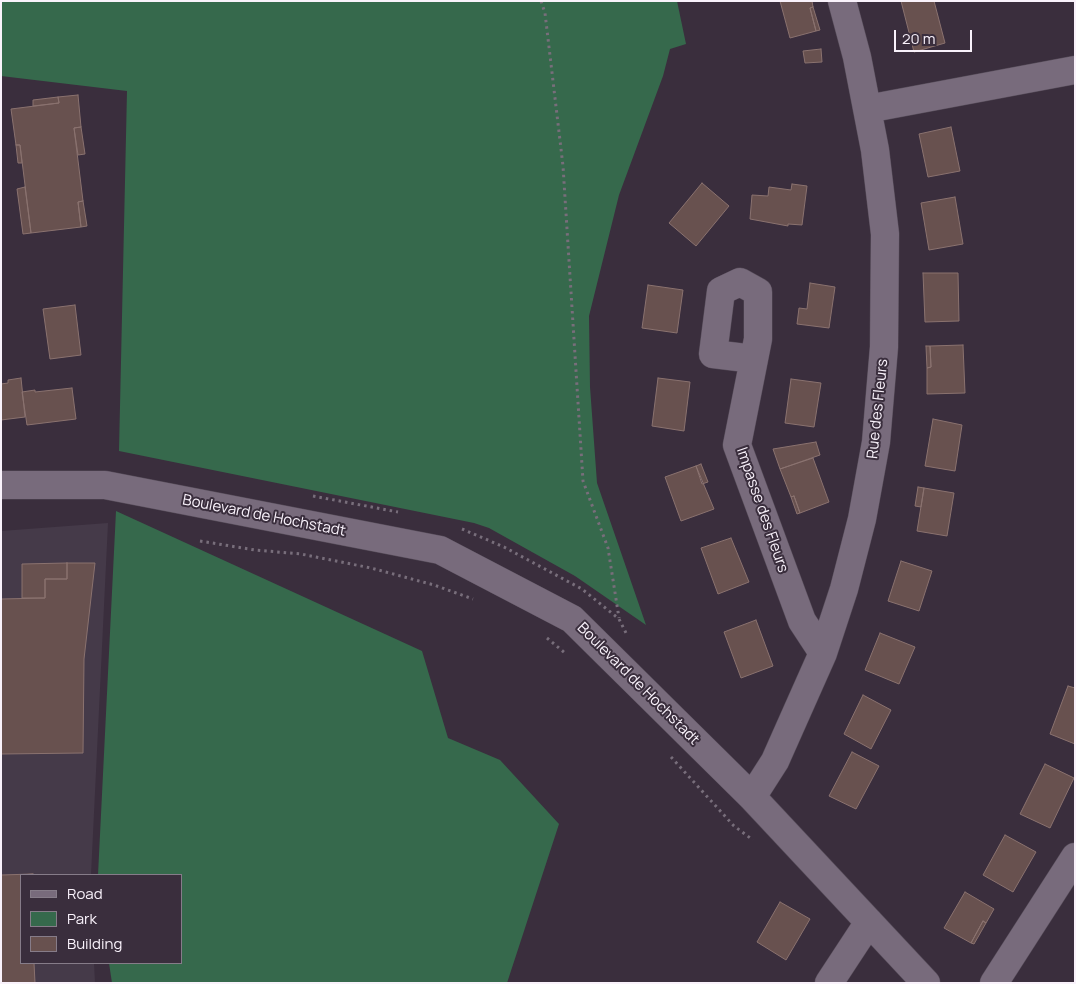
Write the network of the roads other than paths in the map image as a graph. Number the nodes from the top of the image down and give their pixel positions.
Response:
1 (842, 1) edge
2 (1075, 70) edge
3 (867, 110) junction
4 (754, 359) dead end
5 (1, 485) edge
6 (823, 654) junction
7 (752, 797) junction
8 (1075, 857) edge
9 (869, 922) junction
10 (829, 983) edge
11 (926, 983) edge
12 (994, 983) edge

1 - 3 street, Rue des Fleurs
2 - 3 street
3 - 6 street, Rue des Fleurs
4 - 6 street, Impasse des Fleurs
5 - 7 street, Boulevard de Hochstadt
6 - 7 street, Rue des Fleurs
7 - 9 street, Boulevard de Hochstadt
8 - 12 street
9 - 10 street
9 - 11 street, Boulevard de Hochstadt

